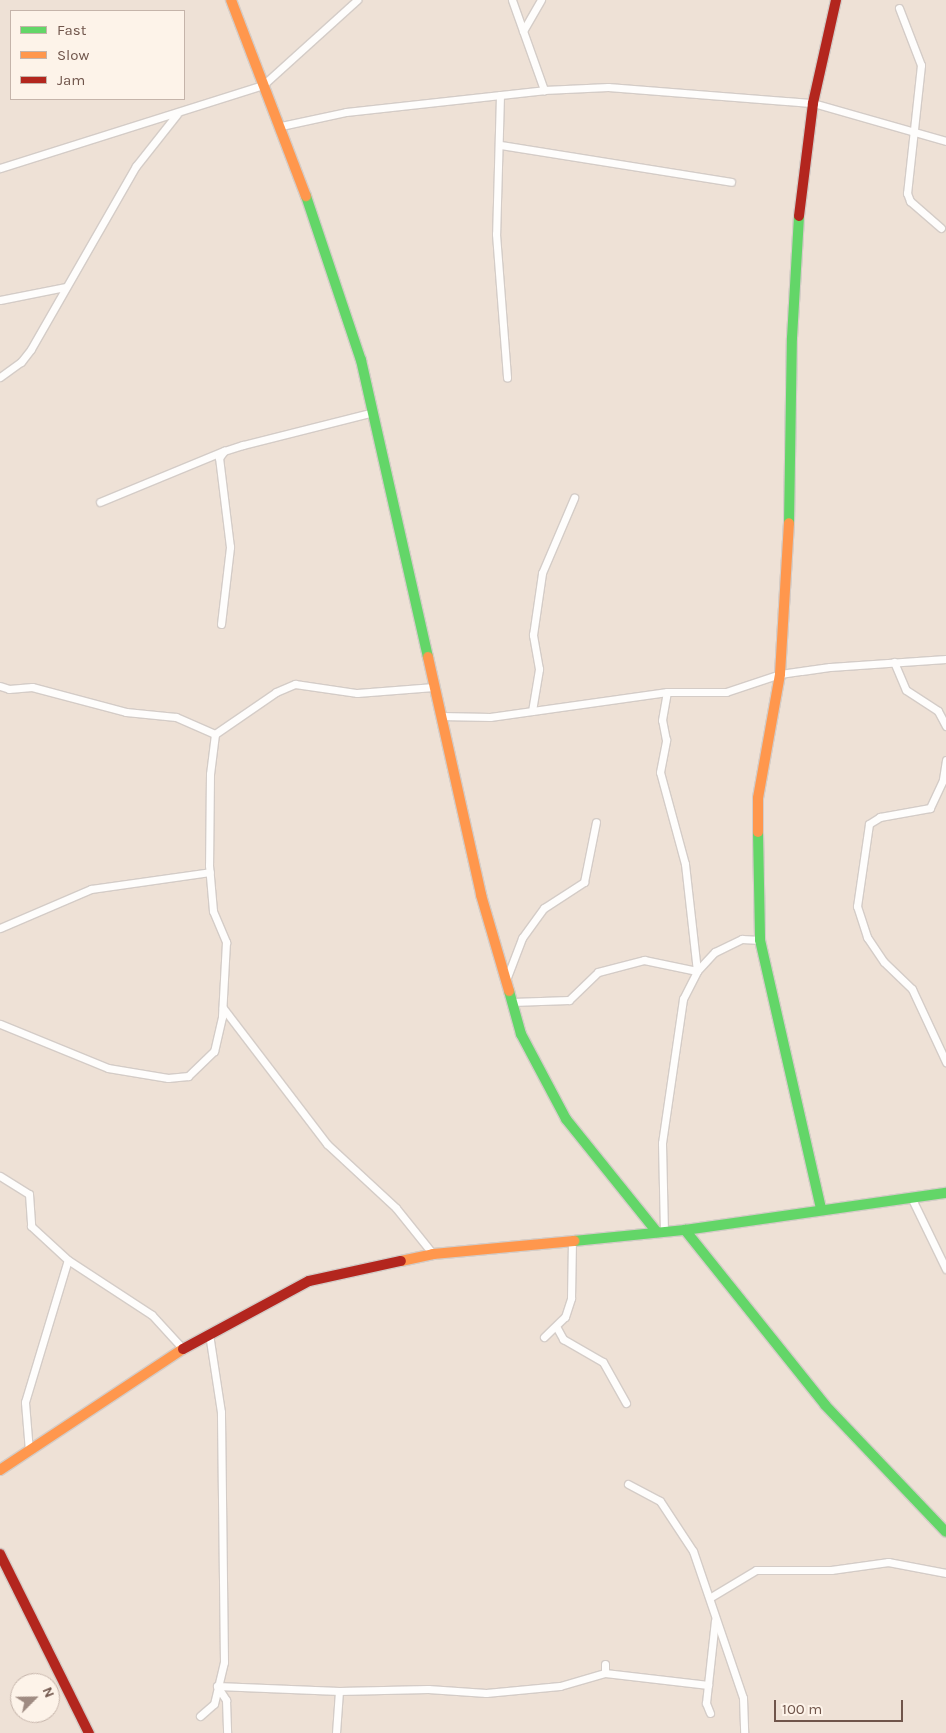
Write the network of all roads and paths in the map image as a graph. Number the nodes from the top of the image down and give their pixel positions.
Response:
1 (231, 0) edge
2 (358, 0) edge
3 (512, 0) edge
4 (541, 0) edge
5 (836, 0) edge
6 (899, 8) dead end
7 (523, 31) junction
8 (263, 85) junction
9 (544, 90) junction
10 (500, 95) junction
11 (813, 102) junction
12 (178, 114) junction
13 (280, 126) junction
14 (914, 130) junction
15 (946, 141) edge
16 (500, 145) junction
17 (0, 168) edge
18 (731, 182) dead end
19 (941, 228) dead end
20 (65, 287) junction
21 (0, 300) edge
22 (0, 377) edge
23 (507, 378) dead end
24 (373, 412) junction
25 (224, 451) junction
26 (574, 498) dead end
27 (100, 502) dead end
28 (221, 624) dead end
29 (946, 660) edge
30 (894, 662) junction
31 (780, 674) junction
32 (0, 686) edge
33 (434, 687) junction
34 (667, 692) junction
35 (532, 711) junction
36 (441, 716) junction
37 (946, 726) edge
38 (215, 734) junction
39 (946, 760) edge
40 (596, 822) dead end
41 (210, 872) junction
42 (0, 928) edge
43 (760, 940) junction
44 (697, 971) junction
45 (506, 980) junction
46 (512, 1002) junction
47 (223, 1008) junction
48 (0, 1024) edge
49 (946, 1062) edge
50 (0, 1176) edge
51 (946, 1193) edge
52 (911, 1197) junction
53 (821, 1208) junction
54 (685, 1230) junction
55 (661, 1232) junction
56 (572, 1240) junction
57 (432, 1254) junction
58 (68, 1260) junction
59 (946, 1269) edge
60 (557, 1328) junction
61 (209, 1334) junction
62 (544, 1337) dead end
63 (183, 1349) junction
64 (626, 1402) dead end
65 (29, 1451) junction
66 (0, 1470) edge
67 (628, 1484) dead end
68 (946, 1532) edge
69 (0, 1554) edge
70 (946, 1573) edge
71 (712, 1597) junction
72 (715, 1618) junction
73 (605, 1664) dead end
74 (606, 1673) junction
75 (708, 1685) junction
76 (217, 1686) junction
77 (339, 1691) junction
78 (710, 1713) dead end
79 (200, 1716) dead end
80 (89, 1733) edge
81 (227, 1733) edge
82 (336, 1733) edge
83 (744, 1733) edge

1 - 8 street
2 - 8 street
3 - 7 street
4 - 7 street
5 - 11 street
6 - 14 street
7 - 9 street
8 - 12 street
8 - 13 street
9 - 10 street
9 - 11 street
10 - 13 street
10 - 16 street
11 - 14 street
11 - 31 street
12 - 17 street
12 - 20 street
13 - 24 street
14 - 15 street
14 - 19 street
16 - 18 street
16 - 23 street
20 - 21 street
20 - 22 street
24 - 25 street
24 - 33 street
25 - 27 street
25 - 28 street
26 - 35 street
29 - 30 street
30 - 31 street
30 - 37 street
31 - 34 street
31 - 43 street
32 - 38 street
33 - 36 street
33 - 38 street
34 - 35 street
34 - 44 street
35 - 36 street
36 - 45 street
38 - 41 street
39 - 49 street
40 - 45 street
41 - 42 street
41 - 47 street
43 - 44 street
43 - 53 street
44 - 46 street
44 - 55 street
45 - 46 street
46 - 55 street
47 - 48 street
47 - 57 street
50 - 58 street
51 - 52 street
52 - 53 street
52 - 59 street
53 - 54 street
54 - 55 street
54 - 68 street
55 - 56 street
56 - 57 street
56 - 60 street
57 - 61 street
58 - 63 street
58 - 65 street
60 - 62 street
60 - 64 street
61 - 63 street
61 - 76 street
63 - 65 street
65 - 66 street
67 - 71 street
69 - 80 street
70 - 71 street
71 - 72 street
72 - 75 street
72 - 83 street
73 - 74 street
74 - 75 street
74 - 77 street
75 - 78 street
76 - 77 street
76 - 79 street
76 - 81 street
77 - 82 street

